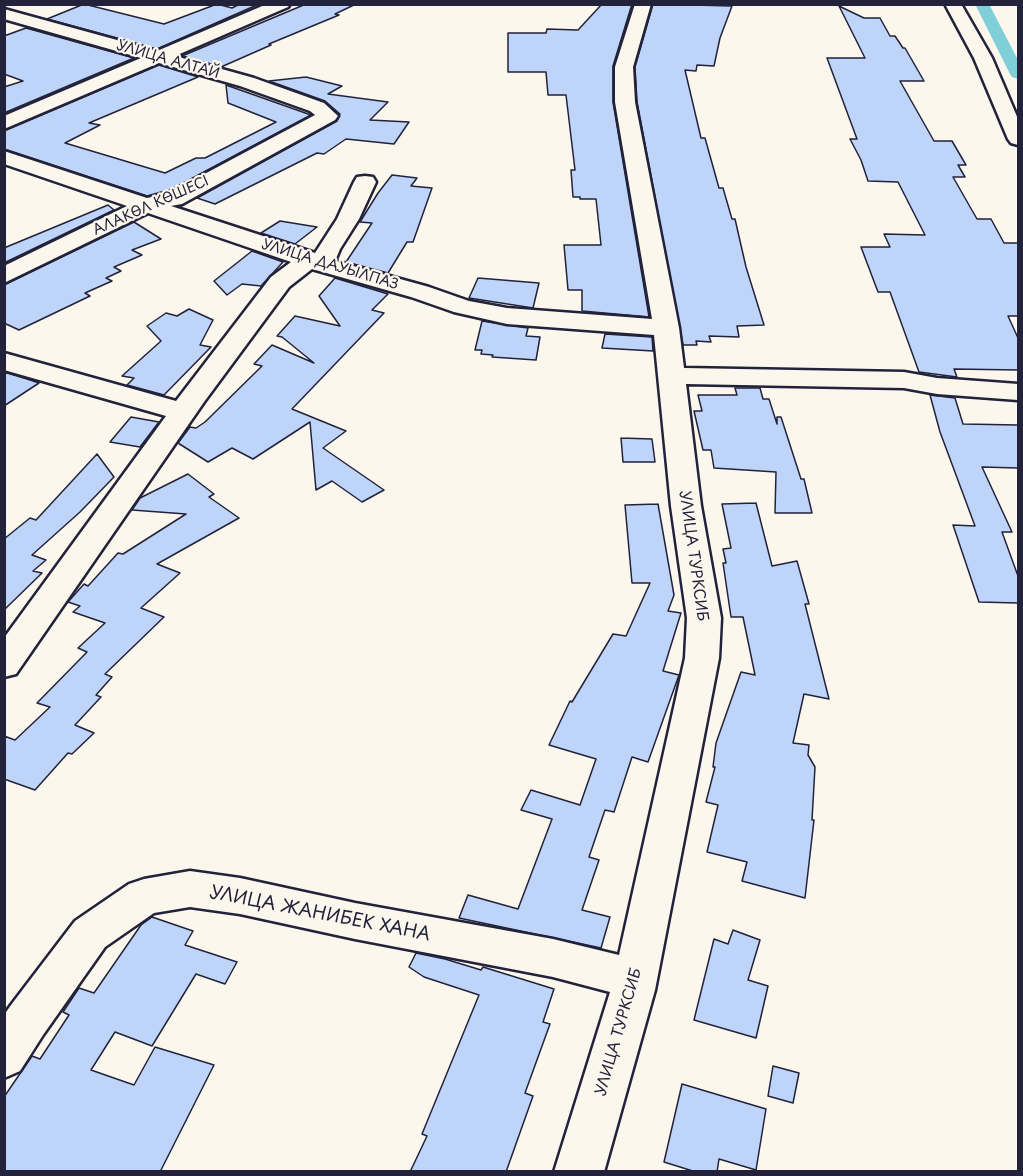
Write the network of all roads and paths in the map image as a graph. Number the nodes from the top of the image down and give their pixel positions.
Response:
1 (282, 4) edge
2 (644, 4) edge
3 (953, 4) edge
4 (4, 14) edge
5 (157, 58) junction
6 (328, 116) joint
7 (4, 123) edge
8 (1018, 139) edge
9 (4, 158) edge
10 (365, 182) dead end
11 (147, 205) junction
12 (317, 262) junction
13 (4, 276) edge
14 (666, 328) junction
15 (4, 361) edge
16 (670, 376) junction
17 (1018, 392) edge
18 (184, 411) junction
19 (4, 665) edge
20 (635, 979) junction
21 (4, 1056) edge
22 (579, 1172) edge

1 - 5 street
2 - 14 street, УЛИЦА ТУРКСИБ
3 - 8 street
4 - 5 street, УЛИЦА АЛТАЙ
5 - 6 street, УЛИЦА АЛТАЙ
5 - 7 street
6 - 11 street, АЛАКӨЛ КӨШЕСІ
9 - 11 street, УЛИЦА ДАУЫЛПАЗ
10 - 12 street
11 - 12 street, УЛИЦА ДАУЫЛПАЗ
11 - 13 street, АЛАКӨЛ КӨШЕСІ
12 - 14 street, УЛИЦА ДАУЫЛПАЗ
12 - 18 street
14 - 16 street, УЛИЦА ТУРКСИБ
15 - 18 street
16 - 17 street
16 - 20 street, УЛИЦА ТУРКСИБ
18 - 19 street
20 - 21 street, УЛИЦА ЖАНИБЕК ХАНА
20 - 22 street, УЛИЦА ТУРКСИБ

